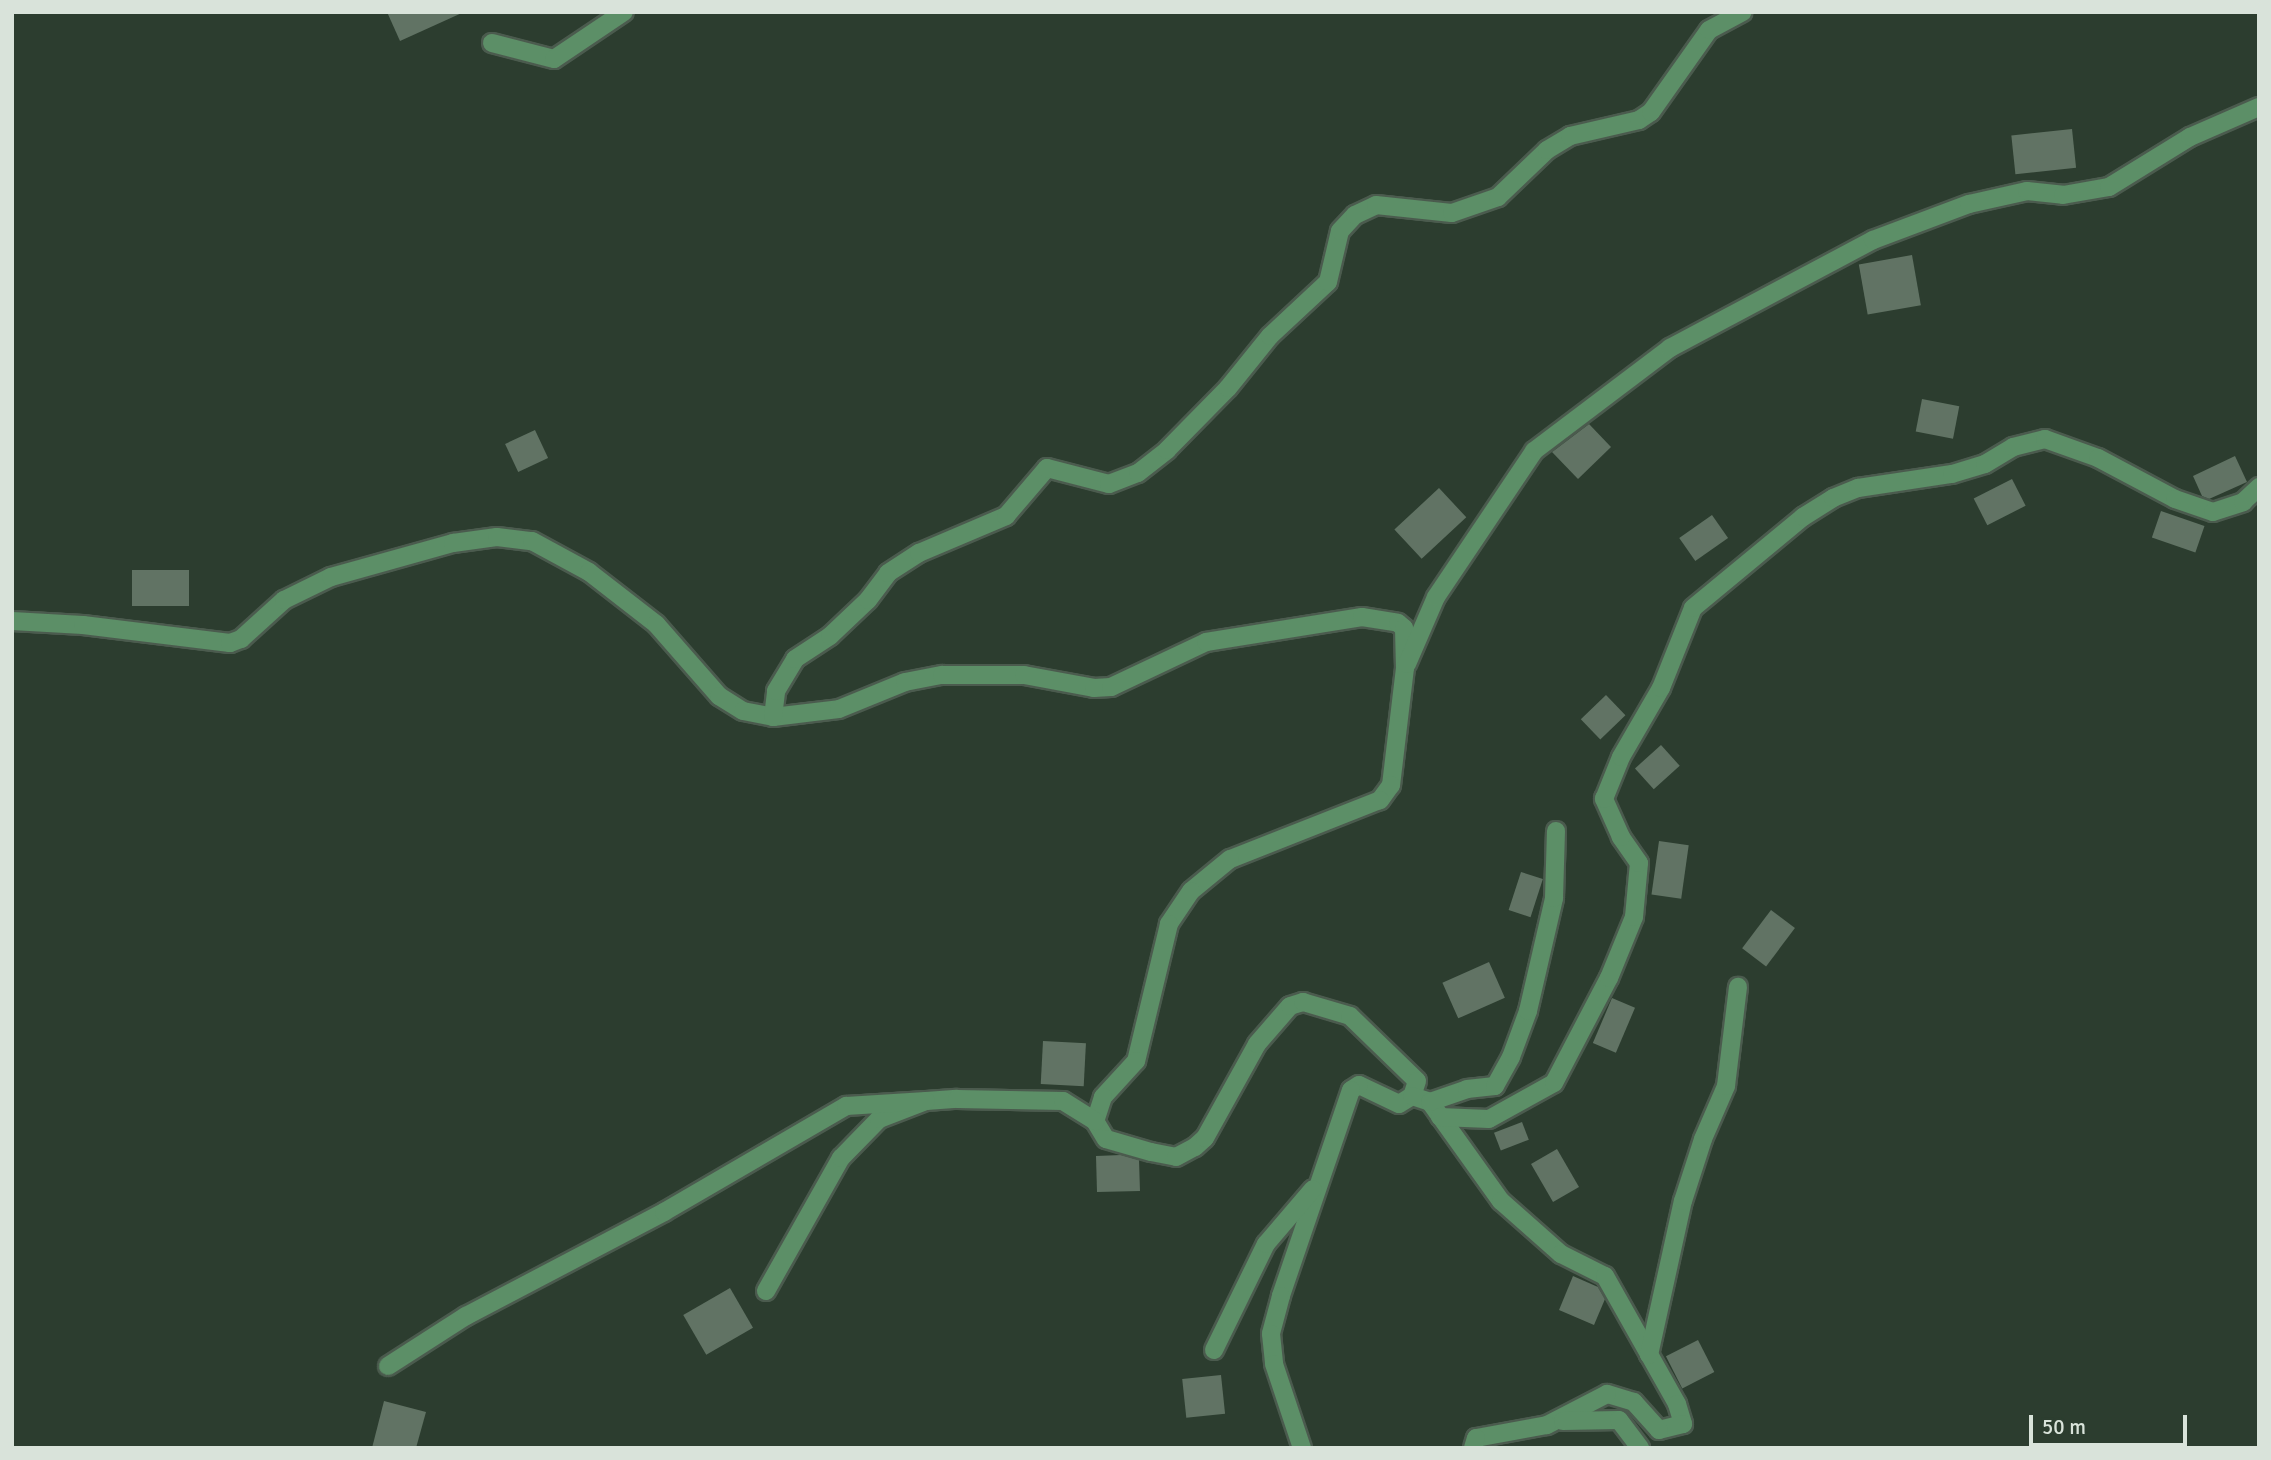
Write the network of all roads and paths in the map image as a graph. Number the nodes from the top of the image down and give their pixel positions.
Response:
1 (624, 12) edge
2 (1743, 12) edge
3 (492, 43) dead end
4 (2259, 107) edge
5 (2259, 488) edge
6 (12, 621) edge
7 (1405, 668) junction
8 (773, 717) junction
9 (1556, 831) dead end
10 (1738, 987) dead end
11 (1412, 1096) junction
12 (926, 1101) junction
13 (1435, 1109) junction
14 (1095, 1121) junction
15 (1320, 1181) junction
16 (766, 1292) dead end
17 (1214, 1350) dead end
18 (1649, 1354) junction
19 (388, 1366) dead end
20 (1559, 1421) junction
21 (1301, 1448) edge
22 (1473, 1448) edge
23 (1640, 1448) edge

1 - 3 street
2 - 8 street
4 - 7 street
5 - 13 street
6 - 8 street
7 - 8 street
7 - 14 street
9 - 13 street
10 - 18 street
11 - 13 street
11 - 14 street
11 - 15 street
12 - 14 street
12 - 16 street
12 - 19 street
13 - 18 street
15 - 17 street
15 - 21 street
18 - 20 street
20 - 22 street
20 - 23 street

